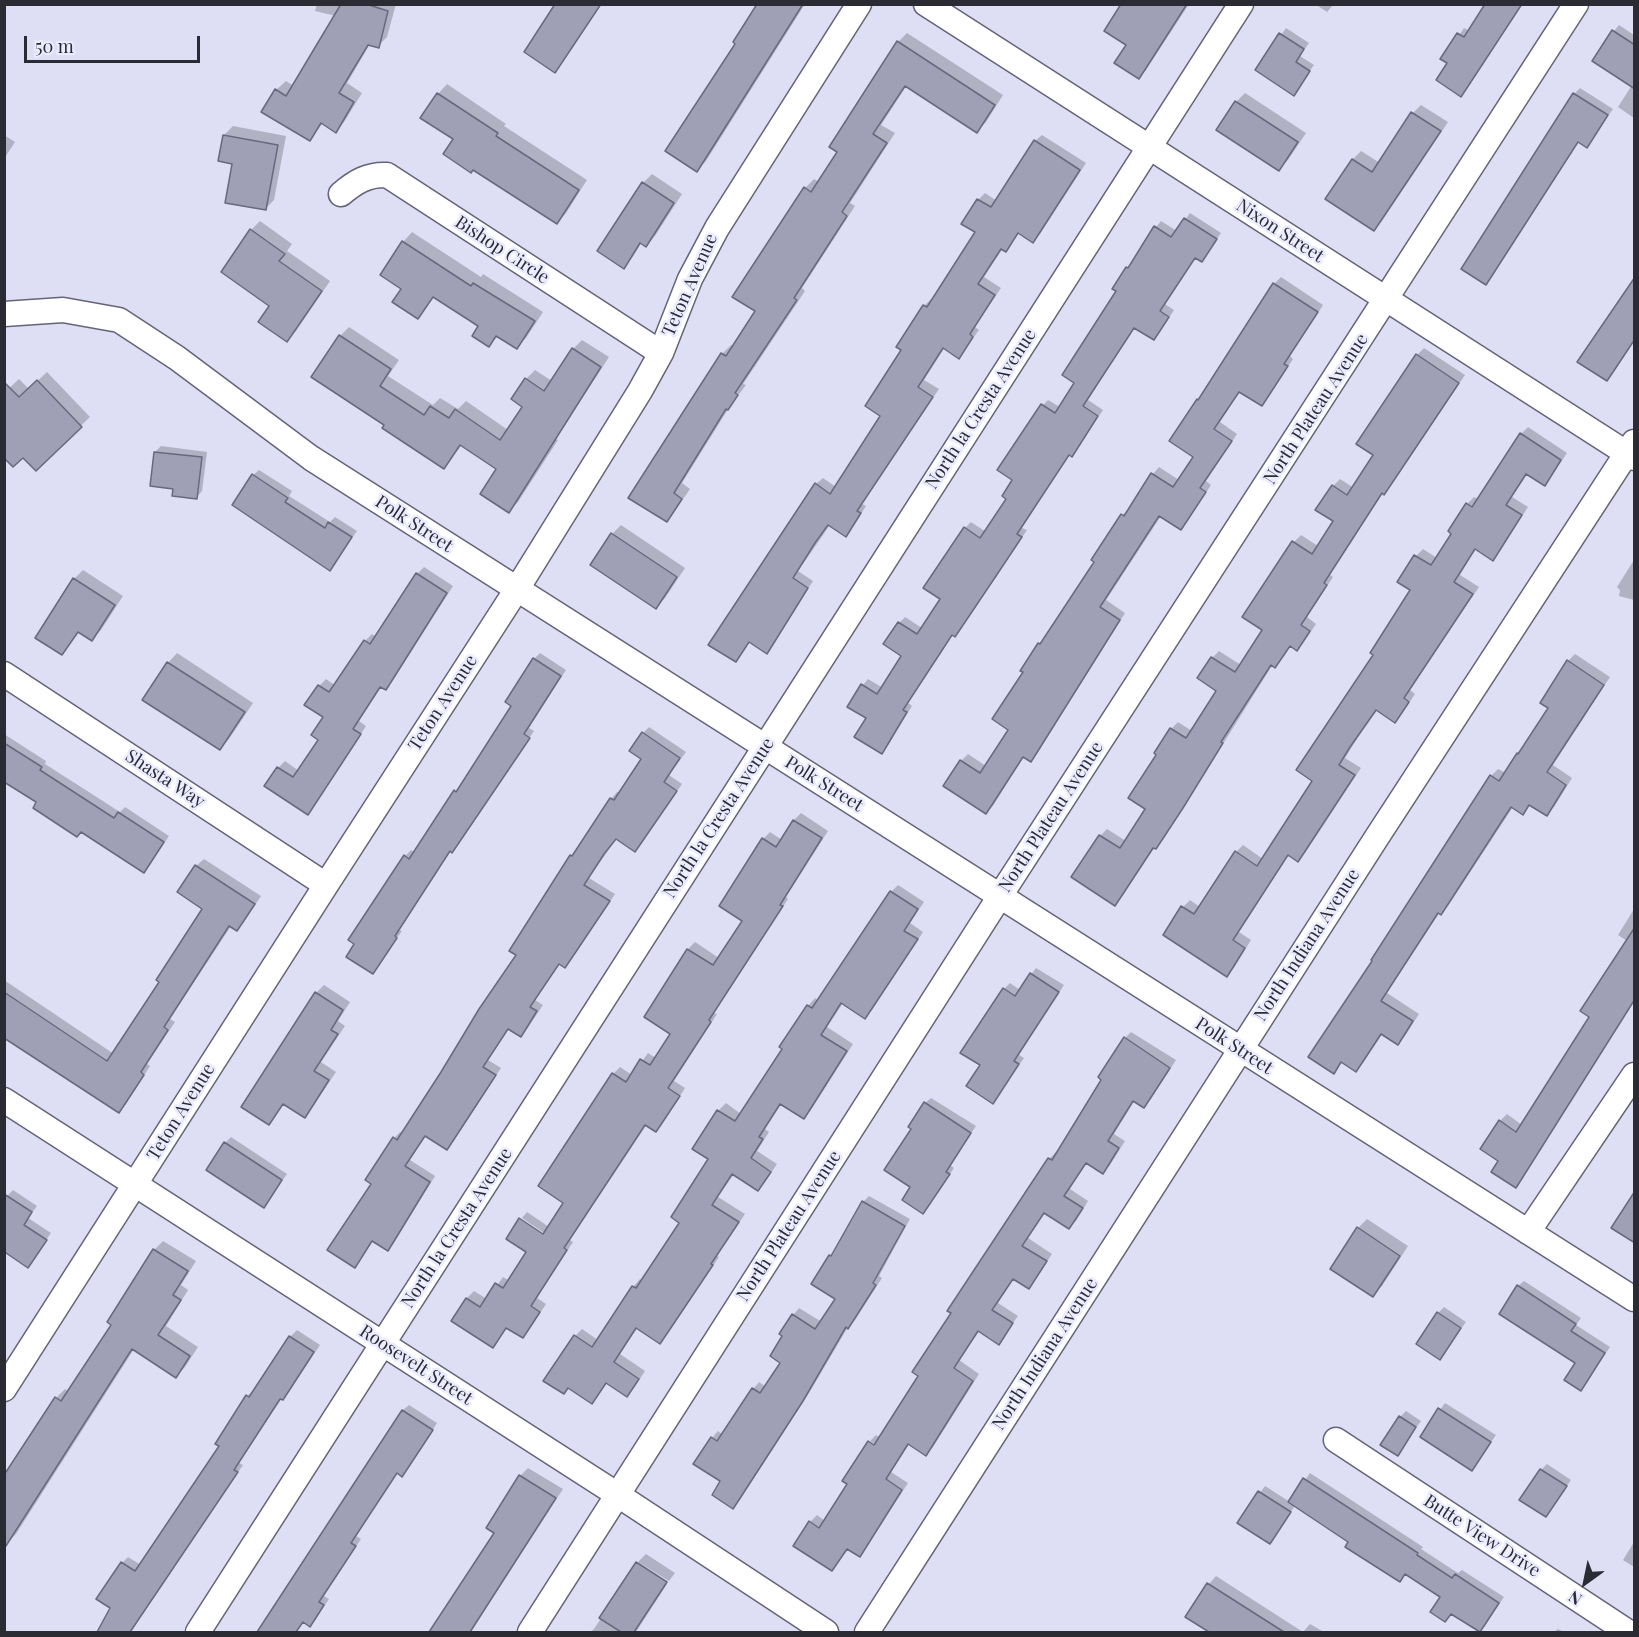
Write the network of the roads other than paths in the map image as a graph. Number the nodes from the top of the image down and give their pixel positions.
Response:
1 (859, 4) edge
2 (926, 4) edge
3 (1241, 4) edge
4 (1576, 4) edge
5 (1149, 147) junction
6 (341, 194) dead end
7 (1387, 299) junction
8 (4, 314) edge
9 (661, 352) junction
10 (1632, 451) edge
11 (516, 590) junction
12 (4, 674) edge
13 (765, 747) junction
14 (326, 885) junction
15 (1000, 896) junction
16 (1240, 1050) junction
17 (1635, 1074) edge
18 (4, 1100) edge
19 (135, 1184) junction
20 (1528, 1232) junction
21 (1635, 1299) edge
22 (383, 1344) junction
23 (4, 1389) edge
24 (1336, 1440) dead end
25 (618, 1495) junction
26 (198, 1632) edge
27 (530, 1632) edge
28 (826, 1632) edge
29 (867, 1632) edge
30 (1628, 1632) edge

1 - 9 street, Teton Avenue
2 - 5 street, Nixon Street
3 - 5 street, North la Cresta Avenue
4 - 7 street, North Plateau Avenue
5 - 7 street, Nixon Street
5 - 13 street, North la Cresta Avenue
6 - 9 street, Bishop Circle
7 - 10 street, Nixon Street
7 - 15 street, North Plateau Avenue
8 - 11 street, Polk Street
9 - 11 street, Teton Avenue
10 - 16 street, North Indiana Avenue
11 - 13 street, Polk Street
11 - 14 street, Teton Avenue
12 - 14 street, Shasta Way
13 - 15 street, Polk Street
13 - 22 street, North la Cresta Avenue
14 - 19 street, Teton Avenue
15 - 16 street, Polk Street
15 - 25 street, North Plateau Avenue
16 - 20 street, Polk Street
16 - 29 street, North Indiana Avenue
17 - 20 street
18 - 19 street, Roosevelt Street
19 - 22 street, Roosevelt Street
19 - 23 street, Teton Avenue
20 - 21 street, Polk Street
22 - 25 street, Roosevelt Street
22 - 26 street, North la Cresta Avenue
24 - 30 street, Butte View Drive
25 - 27 street, North Plateau Avenue
25 - 28 street, Roosevelt Street

